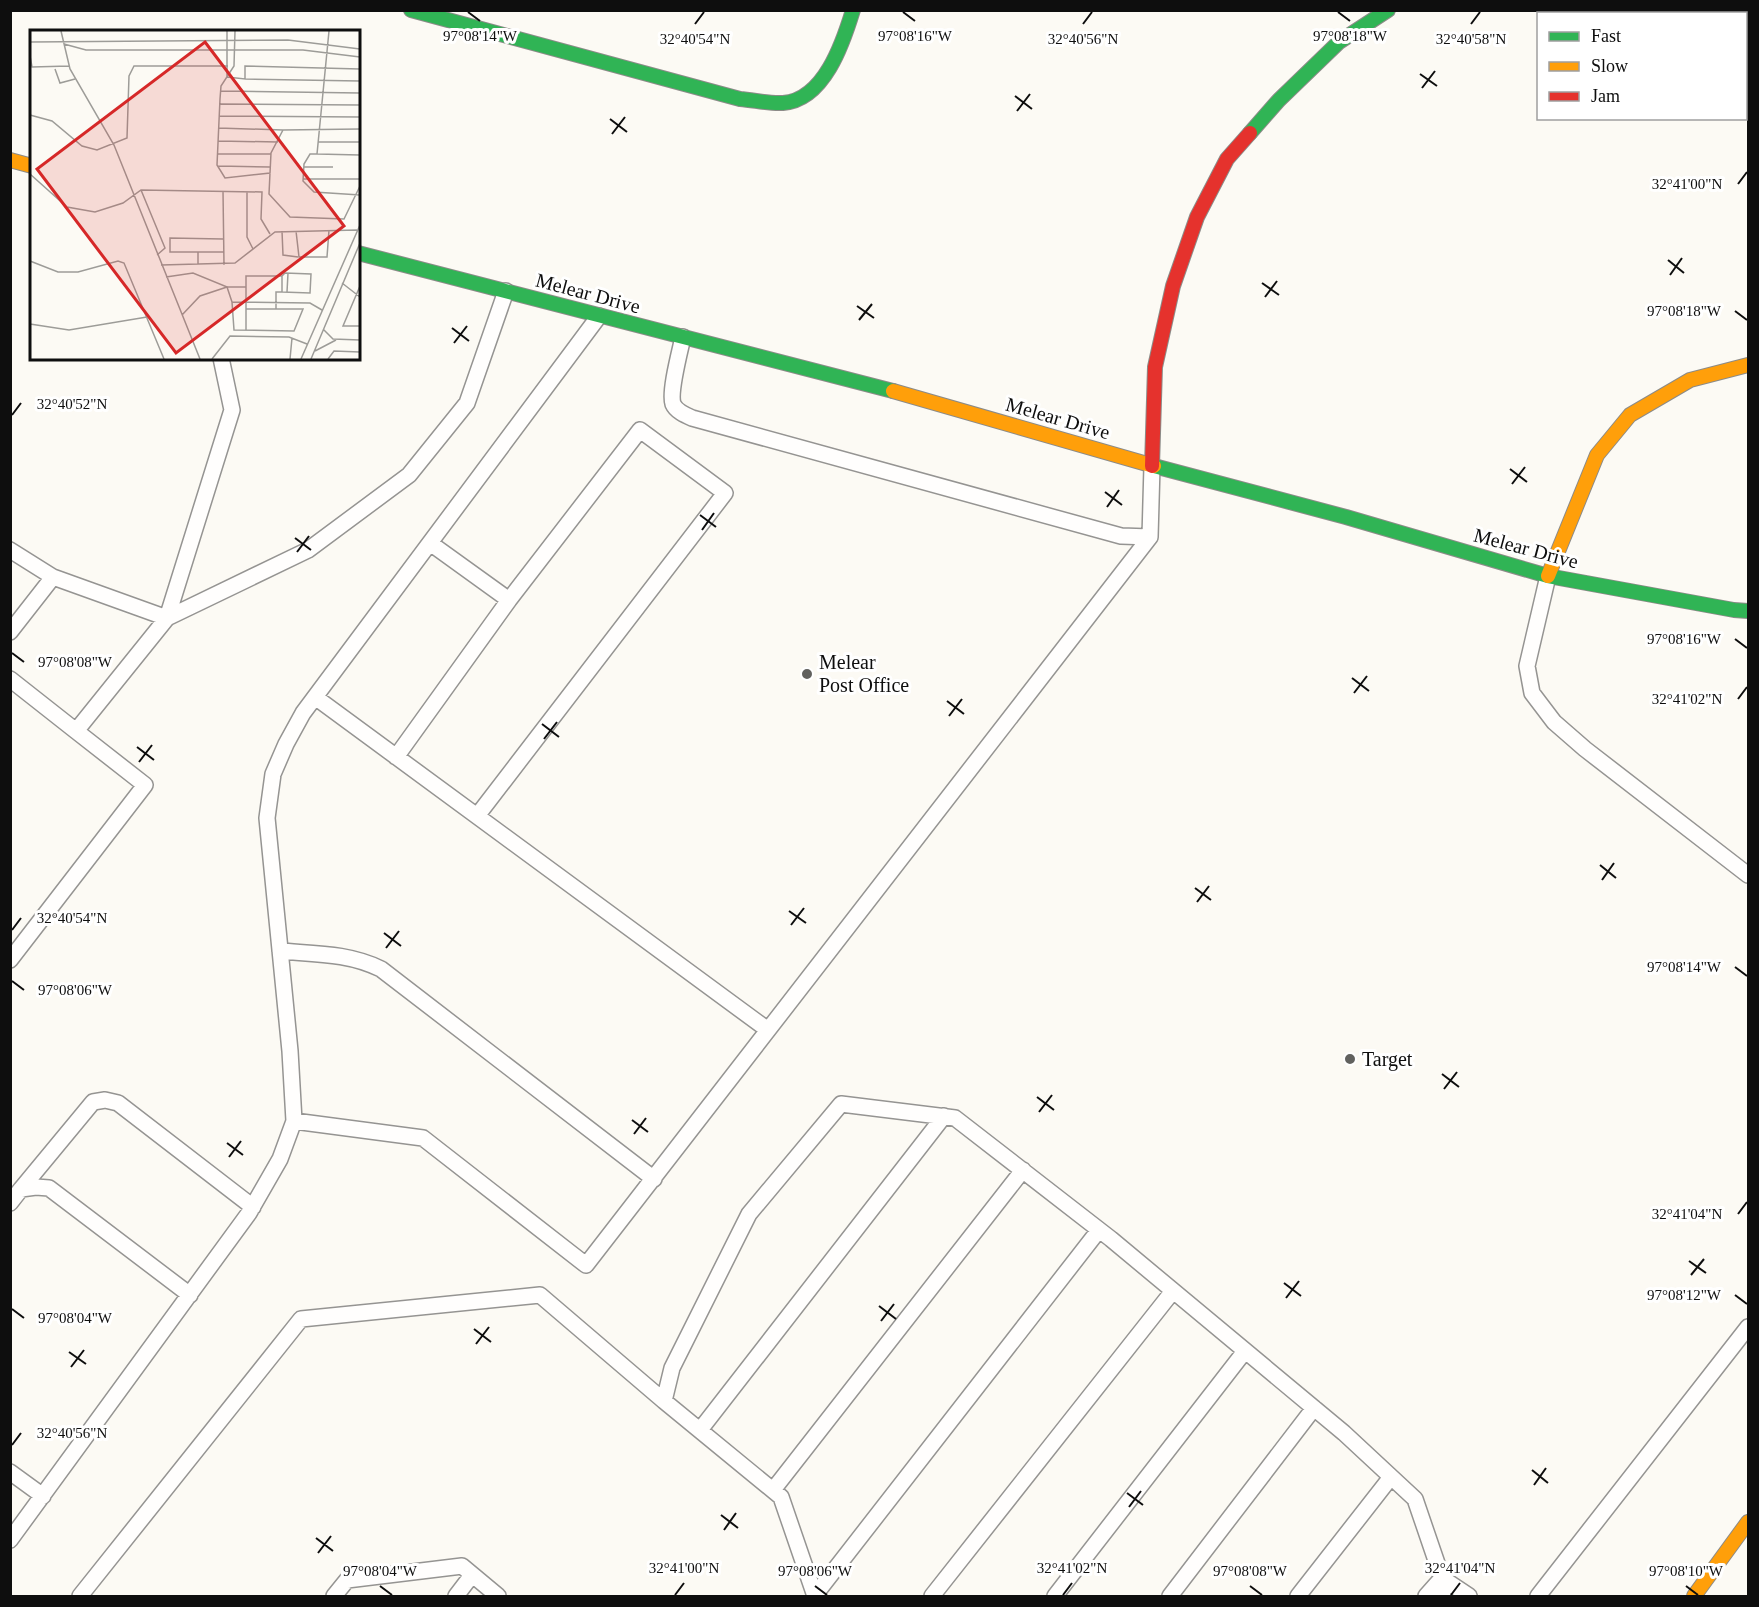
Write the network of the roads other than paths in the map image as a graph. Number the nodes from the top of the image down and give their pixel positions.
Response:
1 (411, 10) edge
2 (853, 10) edge
3 (1388, 10) edge
4 (10, 160) edge
5 (30, 165) edge
6 (360, 254) edge
7 (506, 291) junction
8 (599, 316) junction
9 (682, 337) junction
10 (221, 360) edge
11 (1749, 364) edge
12 (1152, 466) junction
13 (1150, 537) junction
14 (430, 543) junction
15 (10, 550) edge
16 (1548, 576) junction
17 (53, 577) junction
18 (509, 600) junction
19 (1749, 610) edge
20 (167, 618) junction
21 (10, 632) edge
22 (10, 679) edge
23 (315, 698) junction
24 (76, 731) junction
25 (396, 757) junction
26 (477, 816) junction
27 (1749, 875) edge
28 (280, 951) junction
29 (10, 960) edge
30 (768, 1030) junction
31 (944, 1116) junction
32 (294, 1121) junction
33 (1023, 1170) junction
34 (654, 1179) junction
35 (21, 1189) junction
36 (10, 1203) edge
37 (253, 1207) junction
38 (1099, 1230) junction
39 (1173, 1291) junction
40 (190, 1294) junction
41 (1749, 1327) edge
42 (1245, 1351) junction
43 (664, 1401) junction
44 (1314, 1408) junction
45 (700, 1430) junction
46 (10, 1472) edge
47 (1391, 1477) junction
48 (773, 1490) junction
49 (43, 1497) junction
50 (1749, 1522) edge
51 (10, 1540) edge
52 (472, 1575) junction
53 (1442, 1578) junction
54 (80, 1596) edge
55 (333, 1596) edge
56 (456, 1596) edge
57 (498, 1596) edge
58 (815, 1596) edge
59 (932, 1596) edge
60 (1055, 1596) edge
61 (1170, 1596) edge
62 (1298, 1596) edge
63 (1426, 1596) edge
64 (1443, 1596) edge
65 (1469, 1596) edge
66 (1538, 1596) edge
67 (1694, 1596) edge

1 - 2 street
3 - 12 street
4 - 5 street
6 - 7 street, Melear Drive
7 - 8 street, Melear Drive
7 - 20 lane
8 - 9 street, Melear Drive
8 - 14 lane
9 - 12 street, Melear Drive
9 - 13 lane
10 - 20 lane
11 - 16 street
12 - 13 lane
12 - 16 street, Melear Drive
13 - 30 lane
14 - 18 lane
14 - 23 lane
15 - 17 lane
16 - 19 street, Melear Drive
16 - 27 lane
17 - 20 lane
17 - 21 lane
18 - 25 lane
18 - 26 lane
20 - 24 lane
22 - 24 lane
23 - 25 lane
23 - 28 lane
24 - 29 lane
25 - 26 lane
26 - 30 lane
28 - 32 lane
28 - 34 lane
30 - 34 lane
31 - 33 lane
31 - 43 lane
31 - 45 lane
32 - 34 lane
32 - 37 lane
33 - 38 lane
33 - 48 lane
35 - 36 lane
35 - 37 lane
35 - 40 lane
37 - 40 lane
38 - 39 lane
38 - 58 lane
39 - 42 lane
39 - 59 lane
40 - 49 lane
41 - 66 lane
42 - 44 lane
42 - 60 lane
43 - 45 lane
43 - 54 lane
44 - 47 lane
44 - 61 lane
45 - 48 lane
46 - 49 lane
47 - 53 lane
47 - 62 lane
48 - 58 lane
49 - 51 lane
50 - 67 street
52 - 55 lane
52 - 56 lane
52 - 57 lane
53 - 63 lane
53 - 64 lane
53 - 65 lane

